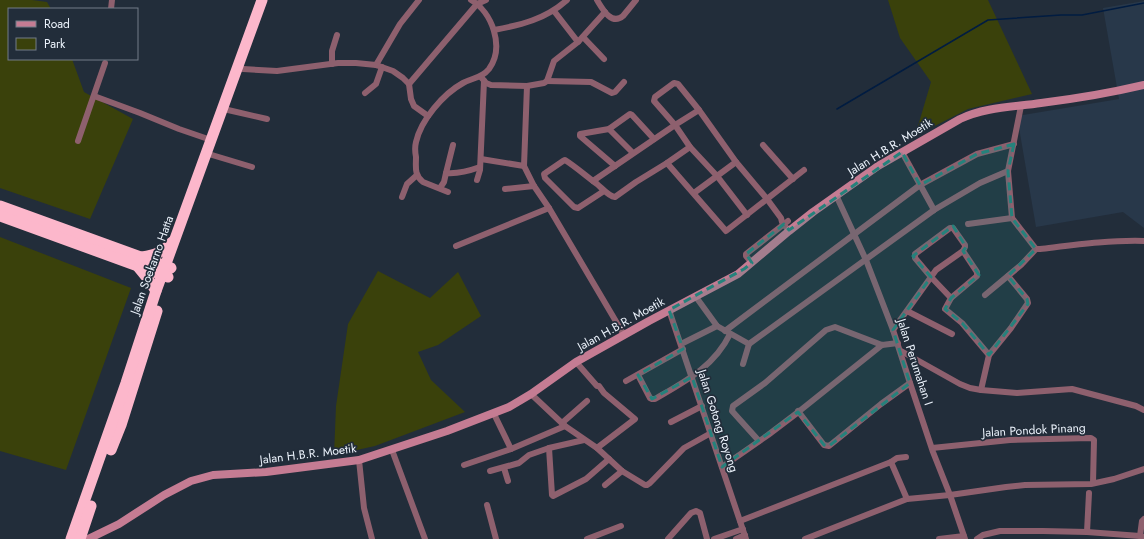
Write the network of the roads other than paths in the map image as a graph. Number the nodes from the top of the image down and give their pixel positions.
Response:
1 (262, 0) edge
2 (269, 0) edge
3 (419, 0) edge
4 (471, 0) edge
5 (486, 0) edge
6 (567, 0) edge
7 (597, 0) edge
8 (636, 0) edge
9 (477, 4) junction
10 (554, 11) junction
11 (605, 12) junction
12 (494, 30) junction
13 (337, 35) dead end
14 (583, 37) junction
15 (578, 42) junction
16 (604, 59) dead end
17 (105, 63) dead end
18 (332, 64) junction
19 (379, 66) junction
20 (243, 69) junction
21 (482, 79) junction
22 (547, 81) junction
23 (624, 82) dead end
24 (409, 84) junction
25 (527, 86) junction
26 (1144, 86) edge
27 (365, 92) dead end
28 (94, 96) junction
29 (1021, 106) junction
30 (228, 110) junction
31 (699, 110) junction
32 (428, 116) junction
33 (267, 119) dead end
34 (675, 125) junction
35 (609, 129) junction
36 (654, 139) junction
37 (211, 140) junction
38 (78, 141) dead end
39 (1014, 144) junction
40 (453, 145) dead end
41 (762, 145) dead end
42 (690, 147) junction
43 (902, 152) junction
44 (633, 154) junction
45 (212, 155) junction
46 (480, 159) junction
47 (736, 162) junction
48 (668, 163) junction
49 (524, 166) junction
50 (615, 166) junction
51 (252, 167) dead end
52 (480, 167) junction
53 (804, 170) dead end
54 (1008, 171) junction
55 (446, 173) junction
56 (417, 175) junction
57 (717, 176) junction
58 (793, 179) junction
59 (477, 180) dead end
60 (593, 181) junction
61 (920, 185) junction
62 (534, 186) junction
63 (440, 188) junction
64 (505, 189) dead end
65 (604, 191) junction
66 (448, 192) dead end
67 (694, 193) junction
68 (836, 195) junction
69 (402, 197) dead end
70 (768, 198) junction
71 (0, 206) edge
72 (549, 208) junction
73 (934, 210) junction
74 (747, 215) junction
75 (0, 216) edge
76 (1012, 218) junction
77 (968, 224) dead end
78 (788, 226) junction
79 (854, 235) junction
80 (175, 240) junction
81 (1144, 241) edge
82 (456, 246) dead end
83 (1036, 249) junction
84 (963, 251) junction
85 (866, 260) junction
86 (139, 261) junction
87 (167, 271) junction
88 (1008, 276) junction
89 (931, 277) junction
90 (156, 291) junction
91 (985, 295) dead end
92 (696, 297) junction
93 (951, 298) junction
94 (669, 310) junction
95 (907, 310) junction
96 (717, 326) junction
97 (894, 330) junction
98 (728, 332) junction
99 (952, 334) dead end
100 (624, 335) junction
101 (898, 343) junction
102 (749, 344) junction
103 (882, 345) junction
104 (682, 346) junction
105 (901, 351) junction
106 (989, 354) junction
107 (576, 362) junction
108 (743, 364) dead end
109 (638, 375) junction
110 (692, 377) junction
111 (626, 381) dead end
112 (910, 383) junction
113 (982, 390) junction
114 (531, 394) junction
115 (587, 401) dead end
116 (702, 406) junction
117 (1144, 410) edge
118 (798, 411) junction
119 (494, 414) junction
120 (671, 422) dead end
121 (563, 424) junction
122 (710, 433) junction
123 (584, 440) junction
124 (759, 441) junction
125 (549, 448) junction
126 (597, 448) junction
127 (932, 448) junction
128 (511, 449) junction
129 (392, 450) junction
130 (906, 457) dead end
131 (359, 460) junction
132 (609, 460) junction
133 (891, 462) junction
134 (464, 465) dead end
135 (722, 466) junction
136 (504, 468) junction
137 (1144, 470) edge
138 (490, 471) dead end
139 (622, 471) junction
140 (508, 481) dead end
141 (1093, 483) junction
142 (605, 485) dead end
143 (1089, 494) dead end
144 (950, 495) junction
145 (907, 499) junction
146 (487, 505) dead end
147 (1144, 519) edge
148 (740, 521) junction
149 (621, 526) dead end
150 (1087, 532) junction
151 (744, 535) edge
152 (964, 537) edge
153 (1142, 537) edge
154 (71, 539) edge
155 (80, 539) edge
156 (88, 539) edge
157 (372, 539) edge
158 (424, 539) edge
159 (496, 539) edge
160 (587, 539) edge
161 (668, 539) edge
162 (707, 539) edge
163 (714, 539) edge
164 (736, 539) edge
165 (805, 539) edge
166 (939, 539) edge
167 (977, 539) edge

1 - 37 highway, Jalan Soekarno Hatta
2 - 20 highway, Jalan Soekarno Hatta
3 - 19 street
4 - 9 street
5 - 9 street
6 - 10 street
7 - 11 street
8 - 11 street
9 - 12 street
9 - 24 street
10 - 12 street
10 - 15 street
11 - 14 street
12 - 21 street
13 - 18 street
14 - 15 street
14 - 16 street
15 - 22 street
17 - 28 street
18 - 19 street
18 - 20 street
19 - 24 street
19 - 27 street
20 - 30 highway, Jalan Soekarno Hatta
21 - 25 street
21 - 32 street
21 - 46 street
22 - 23 street
22 - 25 street
24 - 32 street
25 - 49 street
26 - 29 street, Jalan H.B.R. Moetik
28 - 37 street
28 - 38 street
29 - 39 street
29 - 43 street, Jalan H.B.R. Moetik
30 - 33 street
30 - 45 highway, Jalan Soekarno Hatta
31 - 34 street
31 - 34 street
31 - 47 street
32 - 56 street
34 - 36 street
34 - 42 street
35 - 36 street
35 - 44 street
35 - 50 street
36 - 44 street
37 - 80 highway, Jalan Soekarno Hatta
39 - 54 street
39 - 61 street
40 - 55 street
41 - 58 street
42 - 48 street
42 - 57 street
43 - 61 street
43 - 68 street, Jalan H.B.R. Moetik
44 - 50 street
45 - 51 street
45 - 87 highway, Jalan Soekarno Hatta
46 - 49 street
46 - 52 street
47 - 57 street
47 - 70 street
48 - 65 street
48 - 67 street
49 - 62 street
50 - 60 street
52 - 55 street
52 - 59 street
53 - 58 street
54 - 73 street
54 - 76 street
55 - 63 street
56 - 63 street
56 - 69 street
57 - 67 street
57 - 74 street
58 - 70 street
60 - 65 street
60 - 65 street
61 - 73 street
61 - 79 street
62 - 64 street
62 - 72 street
63 - 66 street
67 - 74 street
68 - 78 street, Jalan H.B.R. Moetik
68 - 79 street, Jalan Perumahan I
70 - 74 street
70 - 78 street
71 - 86 highway
72 - 82 street
72 - 100 street
73 - 85 street
75 - 86 highway
76 - 77 street
76 - 83 street
78 - 92 street, Jalan H.B.R. Moetik
79 - 85 street, Jalan Perumahan I
79 - 98 street
80 - 86 highway
80 - 87 highway, Jalan Soekarno Hatta
81 - 83 street
83 - 88 street
84 - 89 street
84 - 89 street
84 - 93 street
85 - 97 street, Jalan Perumahan I
85 - 102 street
86 - 87 highway
86 - 90 highway
87 - 90 highway, Jalan Soekarno Hatta
87 - 155 highway, Jalan Soekarno Hatta
88 - 91 street
88 - 106 street
89 - 93 street
89 - 95 street
90 - 154 highway, Jalan Soekarno Hatta
92 - 94 street, Jalan H.B.R. Moetik
92 - 96 street
93 - 106 street
94 - 100 street, Jalan H.B.R. Moetik
94 - 104 street, Jalan Gotong Royong
95 - 97 street
95 - 99 street
96 - 98 street
96 - 104 street
97 - 101 street, Jalan Perumahan I
98 - 102 street
98 - 110 street
100 - 107 street, Jalan H.B.R. Moetik
101 - 103 street
101 - 105 street, Jalan Perumahan I
102 - 108 street
103 - 118 street
103 - 124 street
104 - 109 street
104 - 110 street, Jalan Gotong Royong
105 - 112 street, Jalan Perumahan I
105 - 113 street
106 - 113 street
107 - 114 street, Jalan H.B.R. Moetik
107 - 126 street
109 - 110 street
109 - 111 street
110 - 116 street, Jalan Gotong Royong
112 - 118 street
112 - 127 street, Jalan Perumahan I
113 - 117 street
114 - 119 street, Jalan H.B.R. Moetik
114 - 121 street
115 - 121 street
116 - 120 street
116 - 122 street, Jalan Gotong Royong
118 - 124 street
119 - 128 street
119 - 129 street, Jalan H.B.R. Moetik
121 - 123 street
121 - 128 street
122 - 135 street, Jalan Gotong Royong
122 - 139 street
123 - 125 street
123 - 126 street
124 - 135 street
125 - 132 street
125 - 136 street
126 - 132 street
127 - 141 street, Jalan Pondok Pinang
127 - 144 street, Jalan Perumahan I
128 - 134 street
129 - 131 street, Jalan H.B.R. Moetik
129 - 158 street
130 - 133 street
131 - 156 street, Jalan H.B.R. Moetik
131 - 157 street
132 - 139 street
133 - 145 street
133 - 148 street
135 - 148 street, Jalan Gotong Royong
136 - 138 street
136 - 140 street
137 - 141 street
139 - 142 street
141 - 144 street
143 - 150 street
144 - 145 street
144 - 152 street, Jalan Perumahan I
145 - 165 street
146 - 159 street
147 - 153 street
148 - 151 street, Jalan Gotong Royong
149 - 160 street
150 - 153 street
150 - 167 street
151 - 163 street
151 - 164 street
152 - 166 street
161 - 162 street

